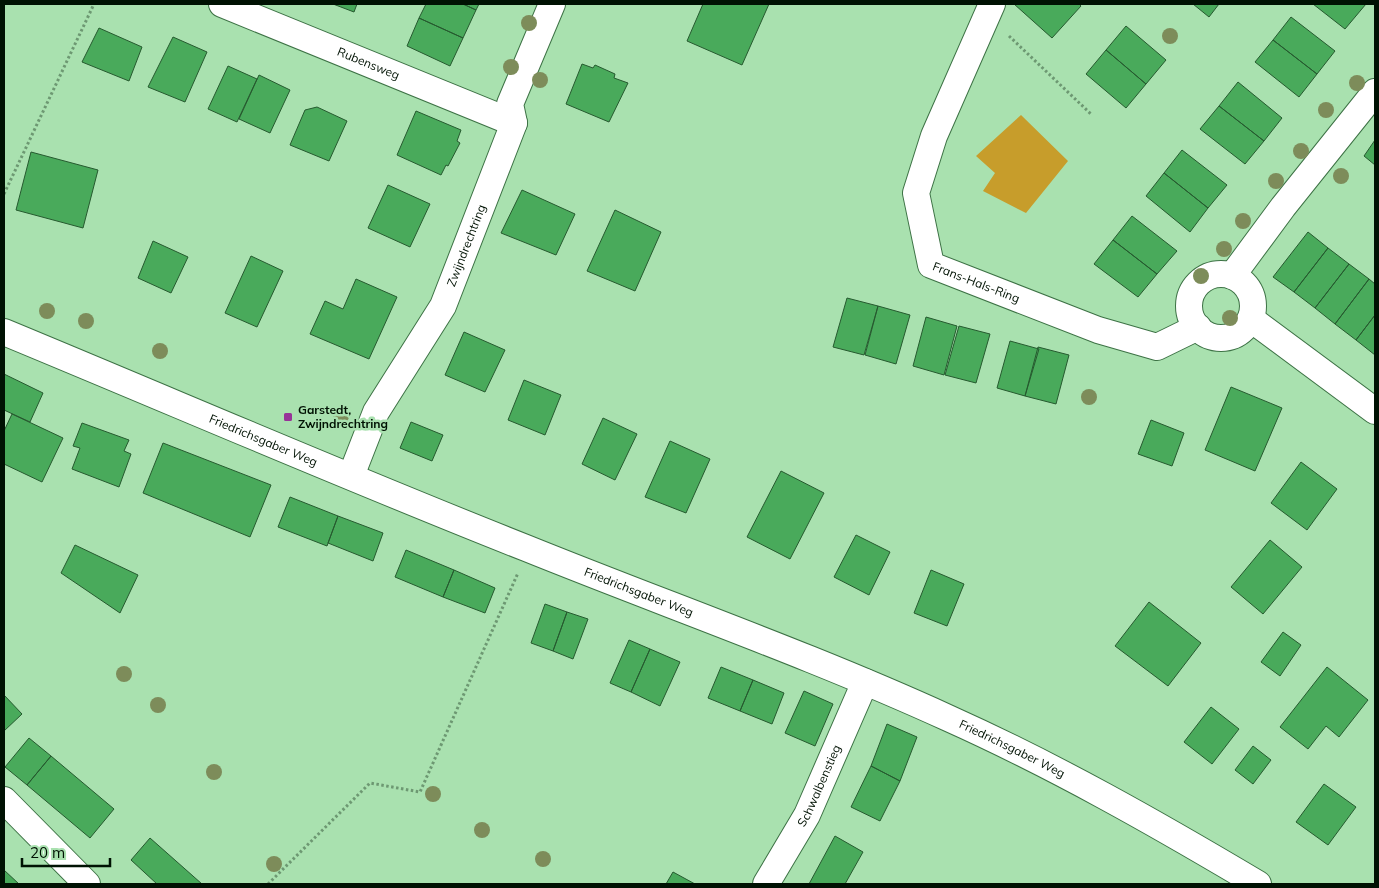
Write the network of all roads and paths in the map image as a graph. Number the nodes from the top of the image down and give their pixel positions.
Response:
1 (94, 4) edge
2 (222, 4) edge
3 (552, 4) edge
4 (989, 9) edge
5 (1375, 92) edge
6 (1092, 116) dead end
7 (514, 123) junction
8 (4, 194) edge
9 (1232, 276) junction
10 (1251, 319) junction
11 (1198, 328) junction
12 (4, 332) edge
13 (1375, 411) edge
14 (350, 476) junction
15 (529, 550) junction
16 (865, 682) junction
17 (4, 800) edge
18 (87, 884) edge
19 (268, 884) edge
20 (766, 884) edge
21 (1258, 884) edge

1 - 8 path
2 - 7 street, Rubensweg
3 - 7 street, Zwijndrechtring
4 - 6 path
4 - 11 street, Frans-Hals-Ring
5 - 9 street
7 - 14 street, Zwijndrechtring
9 - 10 street
9 - 11 street
10 - 11 street
10 - 13 street
12 - 14 street, Friedrichsgaber Weg
14 - 15 street, Friedrichsgaber Weg
15 - 16 street, Friedrichsgaber Weg
15 - 19 path
16 - 20 street, Schwalbenstieg
16 - 21 street, Friedrichsgaber Weg
17 - 18 street

